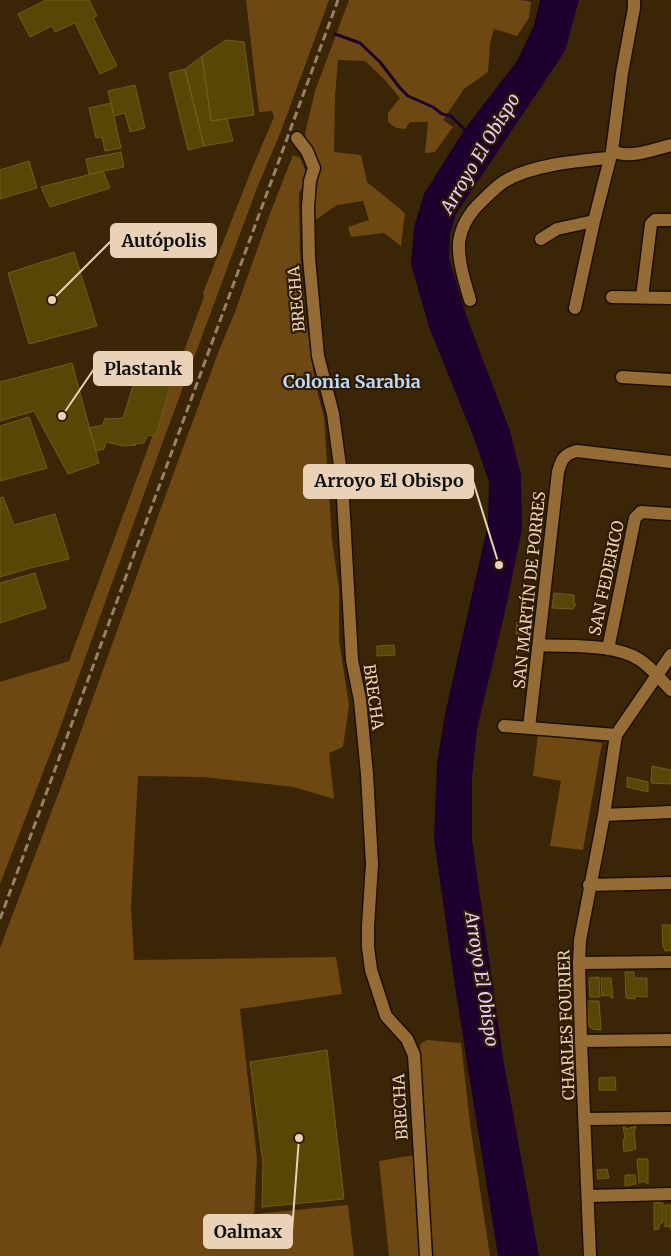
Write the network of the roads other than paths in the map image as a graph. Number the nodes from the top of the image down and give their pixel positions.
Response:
1 (634, 0) edge
2 (296, 138) dead end
3 (671, 145) edge
4 (610, 154) junction
5 (671, 220) edge
6 (594, 221) junction
7 (541, 240) dead end
8 (612, 297) dead end
9 (642, 297) junction
10 (671, 298) edge
11 (470, 300) dead end
12 (575, 308) dead end
13 (622, 377) dead end
14 (671, 380) edge
15 (671, 462) edge
16 (671, 514) edge
17 (539, 645) junction
18 (608, 649) junction
19 (671, 655) edge
20 (657, 676) junction
21 (671, 690) edge
22 (504, 726) dead end
23 (529, 728) junction
24 (616, 736) junction
25 (671, 812) edge
26 (604, 815) junction
27 (671, 883) edge
28 (589, 885) junction
29 (671, 962) edge
30 (579, 963) junction
31 (671, 1040) edge
32 (581, 1041) junction
33 (671, 1118) edge
34 (585, 1119) junction
35 (671, 1194) edge
36 (588, 1196) junction
37 (426, 1256) edge
38 (590, 1256) edge

1 - 4 street
2 - 37 street, BRECHA
3 - 4 street
4 - 6 street
4 - 11 street
5 - 9 street
6 - 7 street
6 - 12 street
8 - 9 street
9 - 10 street
13 - 14 street
15 - 17 street, SAN MARTÍN DE PORRES
16 - 18 street, SAN FEDERICO
17 - 18 street
17 - 23 street, SAN MARTÍN DE PORRES
18 - 20 street
19 - 20 street
20 - 21 street
20 - 24 street
22 - 23 street
23 - 24 street
24 - 26 street, CHARLES FOURIER
25 - 26 street
26 - 28 street, CHARLES FOURIER
27 - 28 street
28 - 30 street, CHARLES FOURIER
29 - 30 street
30 - 32 street, CHARLES FOURIER
31 - 32 street
32 - 34 street, CHARLES FOURIER
33 - 34 street
34 - 36 street, CHARLES FOURIER
35 - 36 street
36 - 38 street, CHARLES FOURIER

